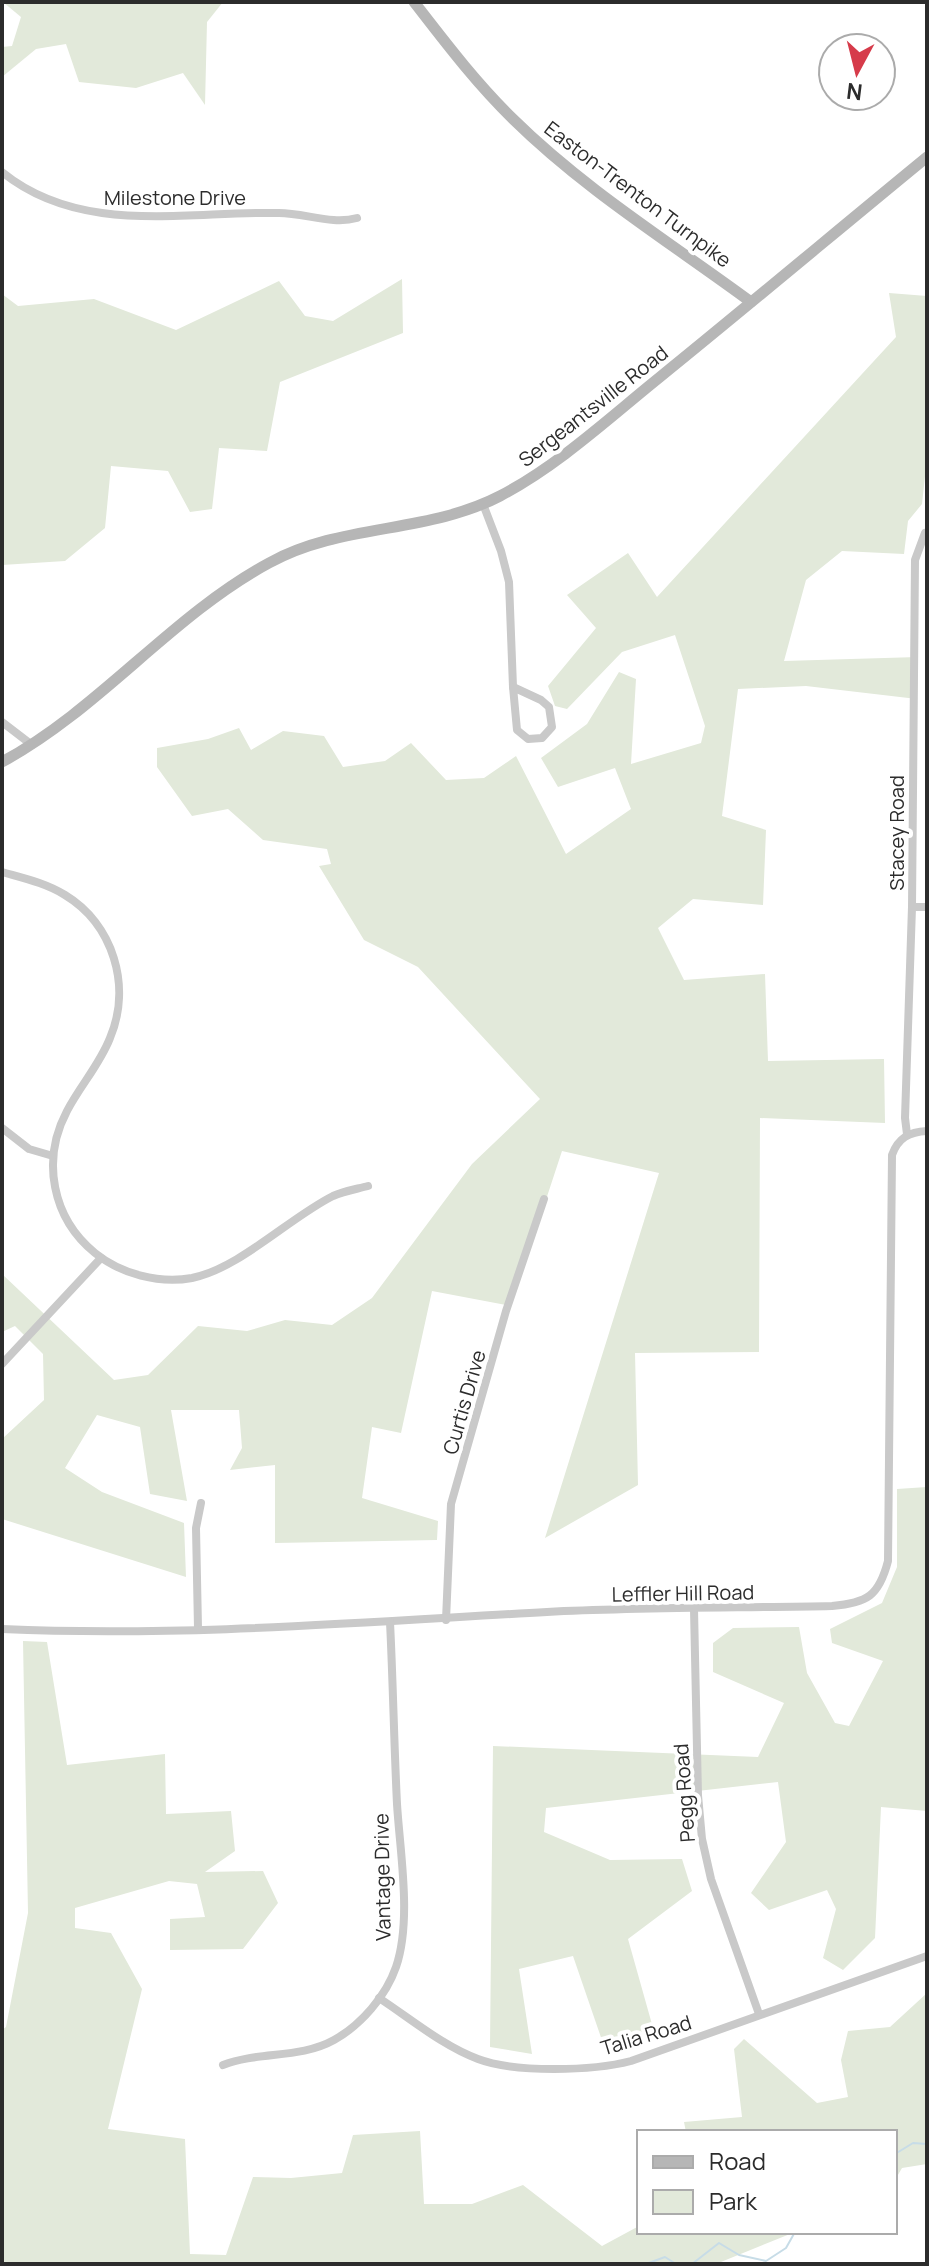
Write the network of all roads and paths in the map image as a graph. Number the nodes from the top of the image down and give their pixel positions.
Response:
1 (414, 2) edge
2 (927, 157) edge
3 (2, 172) edge
4 (357, 218) dead end
5 (751, 302) junction
6 (483, 504) junction
7 (925, 533) edge
8 (513, 687) junction
9 (2, 722) edge
10 (32, 745) junction
11 (2, 762) edge
12 (2, 872) edge
13 (912, 907) junction
14 (927, 907) edge
15 (2, 1128) edge
16 (927, 1131) edge
17 (907, 1134) junction
18 (53, 1156) junction
19 (368, 1186) dead end
20 (544, 1199) dead end
21 (101, 1258) junction
22 (2, 1364) edge
23 (201, 1503) dead end
24 (694, 1609) junction
25 (446, 1620) junction
26 (390, 1622) junction
27 (198, 1628) junction
28 (2, 1629) edge
29 (927, 1956) edge
30 (379, 1998) junction
31 (759, 2014) junction
32 (223, 2065) dead end

1 - 5 main road, Easton-Trenton Turnpike
2 - 5 main road, Sergeantsville Road
3 - 4 street, Milestone Drive
5 - 6 main road, Sergeantsville Road
6 - 8 street
6 - 10 main road, Sergeantsville Road
7 - 13 street, Stacey Road
8 - 8 street
9 - 10 street
10 - 11 main road, Sergeantsville Road
12 - 18 street
13 - 14 street
13 - 17 street, Stacey Road
15 - 18 street
16 - 17 street
17 - 24 street, Leffler Hill Road
18 - 21 street
19 - 21 street
20 - 25 street, Curtis Drive
21 - 22 street
23 - 27 street
24 - 25 street, Leffler Hill Road
24 - 31 street, Pegg Road
25 - 26 street, Leffler Hill Road
26 - 27 street, Leffler Hill Road
26 - 30 street, Vantage Drive
27 - 28 street, Leffler Hill Road
29 - 31 street, Talia Road
30 - 31 street, Talia Road
30 - 32 street, Vantage Drive

